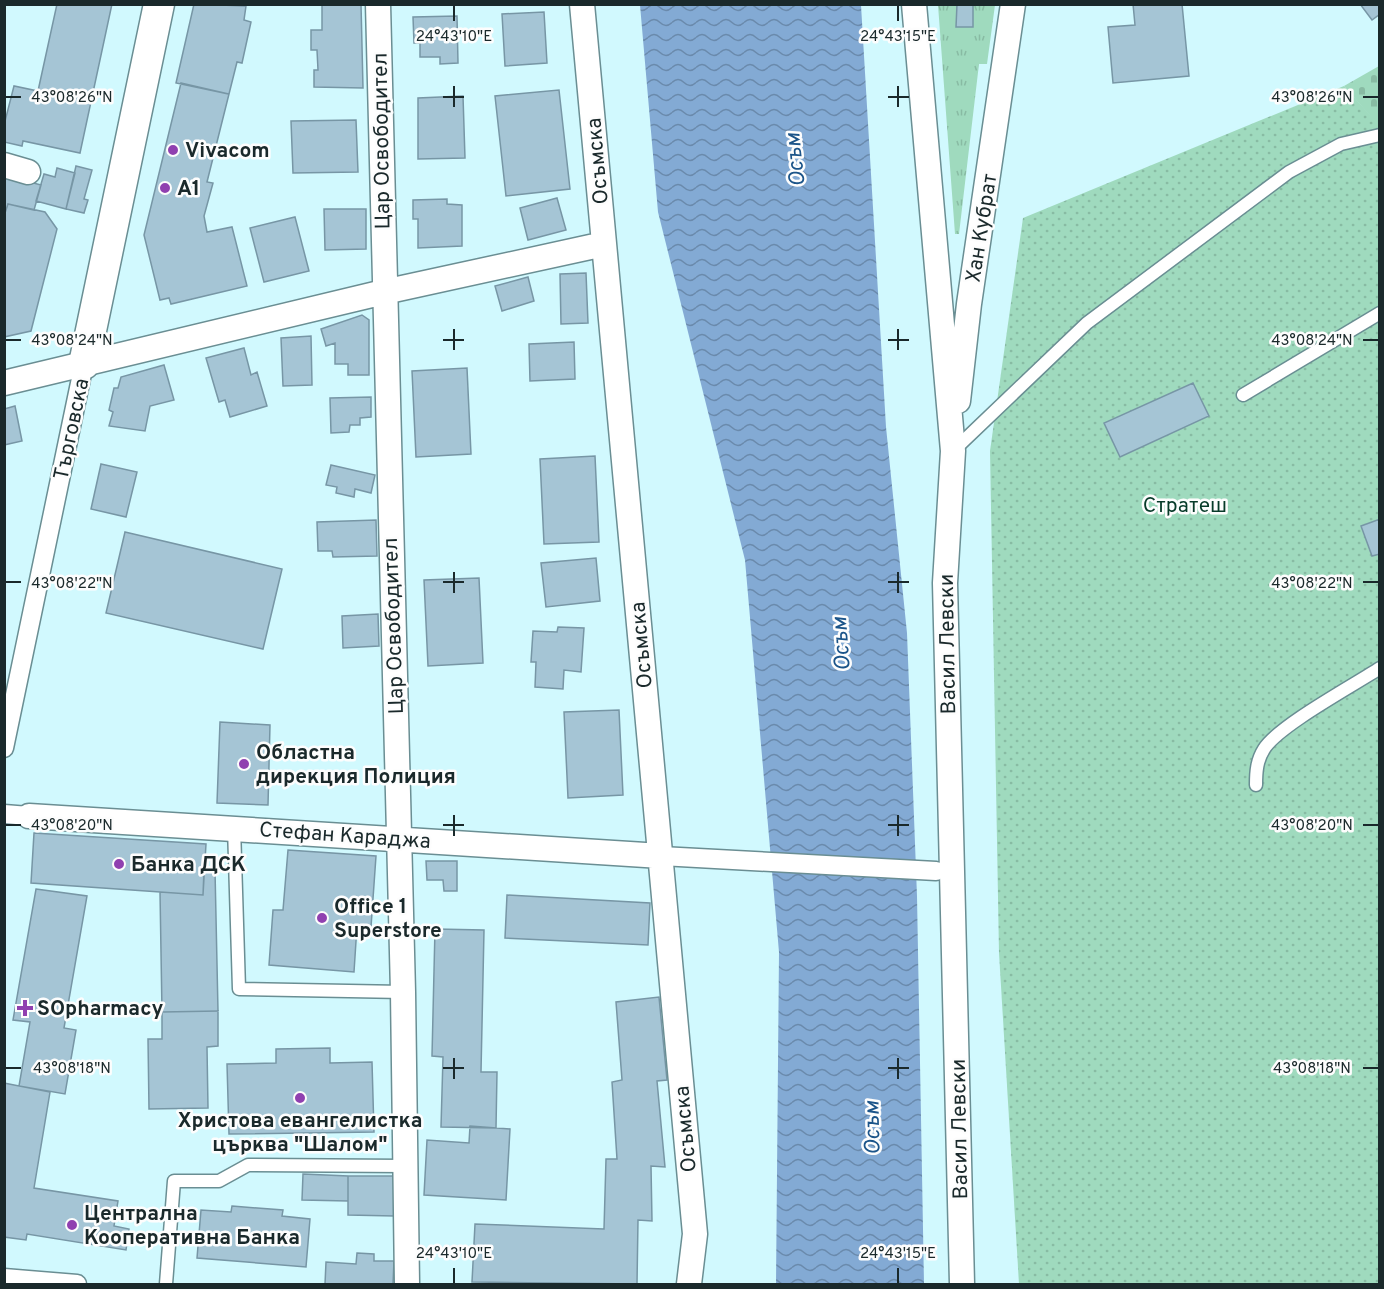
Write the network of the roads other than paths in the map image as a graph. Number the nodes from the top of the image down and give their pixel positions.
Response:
1 (159, 4) edge
2 (378, 4) edge
3 (582, 4) edge
4 (914, 4) edge
5 (1013, 4) edge
6 (1380, 135) edge
7 (4, 165) edge
8 (28, 172) dead end
9 (604, 244) junction
10 (384, 292) junction
11 (1380, 313) edge
12 (84, 364) junction
13 (4, 383) edge
14 (1243, 396) dead end
15 (953, 452) junction
16 (1380, 668) edge
17 (4, 748) edge
18 (1256, 784) dead end
19 (4, 814) edge
20 (29, 816) joint
21 (234, 827) junction
22 (399, 840) junction
23 (667, 857) junction
24 (936, 871) dead end
25 (403, 992) junction
26 (406, 1166) junction
27 (4, 1278) edge
28 (77, 1284) edge
29 (166, 1284) edge
30 (407, 1284) edge
31 (689, 1284) edge
32 (962, 1284) edge

1 - 12 street, Търговска
2 - 10 street, Цар Освободител
3 - 9 street, Осъмска
4 - 15 street, Васил Левски
5 - 15 street, Хан Кубрат
6 - 15 lane
7 - 8 street
9 - 10 street
9 - 23 street, Осъмска
10 - 12 street
10 - 22 street, Цар Освободител
11 - 14 lane
12 - 13 street
12 - 17 street, Търговска
15 - 32 street, Васил Левски
16 - 18 lane
19 - 20 street
20 - 21 street, Стефан Караджа
21 - 22 street, Стефан Караджа
21 - 25 lane
22 - 23 street, Стефан Караджа
22 - 25 street, Цар Освободител
23 - 24 street
23 - 31 street, Осъмска
25 - 26 street, Цар Освободител
26 - 29 lane
26 - 30 street, Цар Освободител
27 - 28 street

